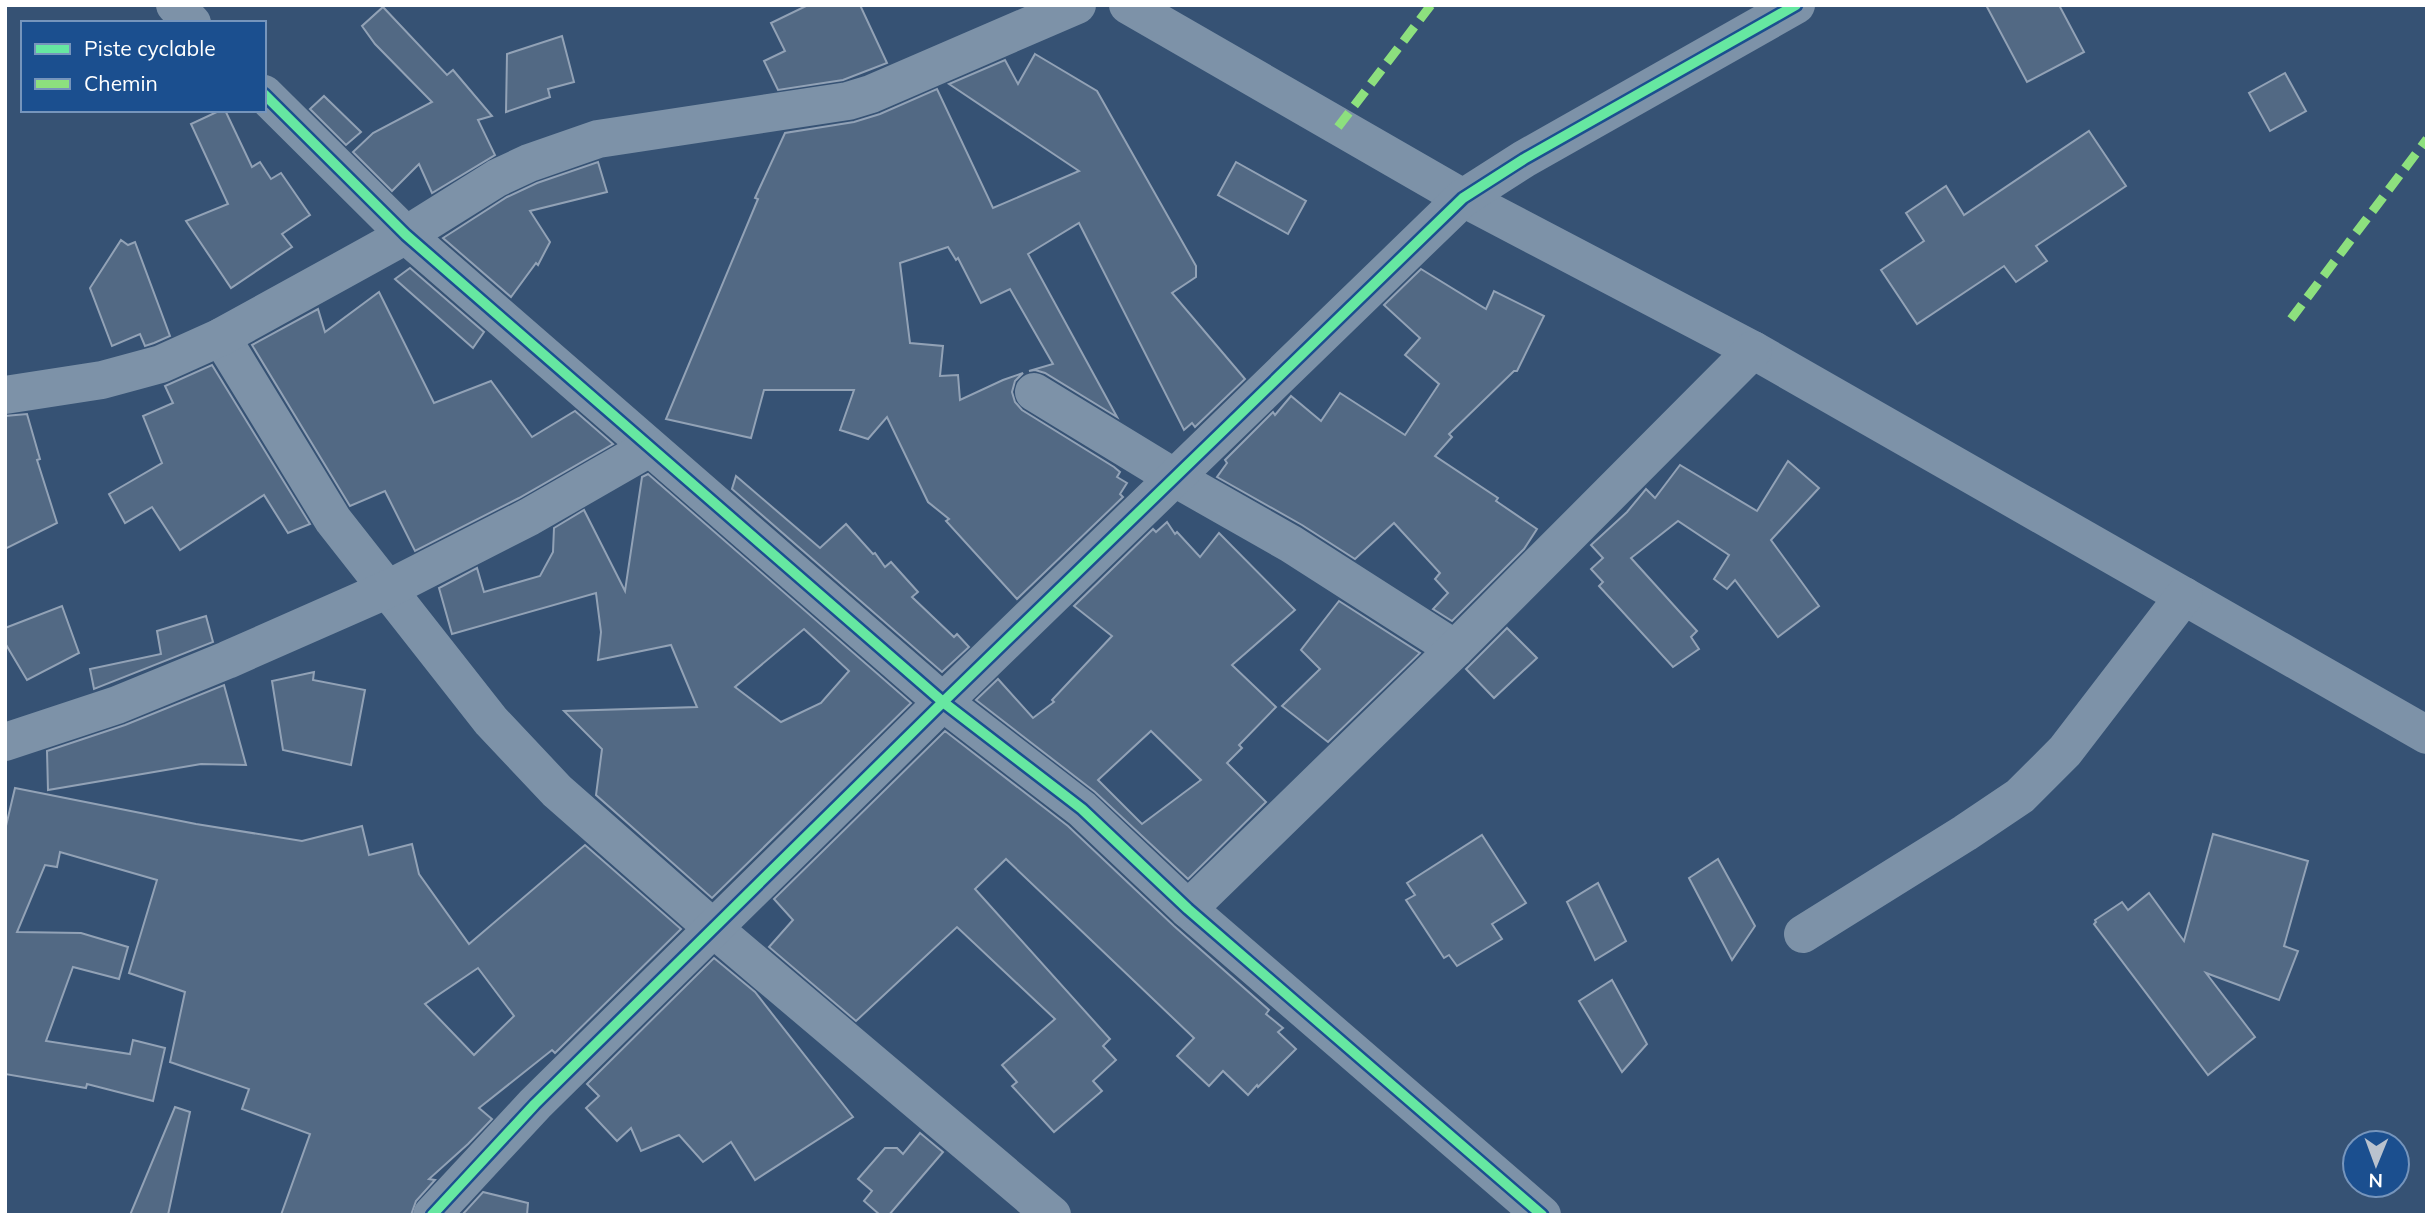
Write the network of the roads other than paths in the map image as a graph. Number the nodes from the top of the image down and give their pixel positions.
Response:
1 (175, 5) edge
2 (1077, 5) edge
3 (1128, 5) edge
4 (1796, 5) edge
5 (190, 21) edge
6 (266, 96) edge
7 (1463, 198) junction
8 (406, 235) junction
9 (221, 337) junction
10 (1753, 350) junction
11 (1034, 392) dead end
12 (5, 395) edge
13 (649, 448) junction
14 (1175, 478) junction
15 (388, 589) junction
16 (2184, 596) junction
17 (1455, 649) junction
18 (943, 702) junction
19 (2427, 735) edge
20 (5, 742) edge
21 (1188, 909) junction
22 (714, 929) junction
23 (1803, 934) dead end
24 (432, 1215) edge
25 (1052, 1215) edge
26 (1542, 1215) edge

1 - 5 street
2 - 8 street
3 - 7 street
4 - 7 street
6 - 8 street
7 - 10 street
7 - 14 street
8 - 9 street
8 - 13 street
9 - 12 street
9 - 15 street
10 - 16 street
10 - 17 street
11 - 14 street
13 - 15 street
13 - 18 street
14 - 17 street
14 - 18 street
15 - 20 street
15 - 22 street
16 - 19 street
16 - 23 street
17 - 21 street
18 - 21 street
18 - 22 street
21 - 26 street
22 - 24 street
22 - 25 street

